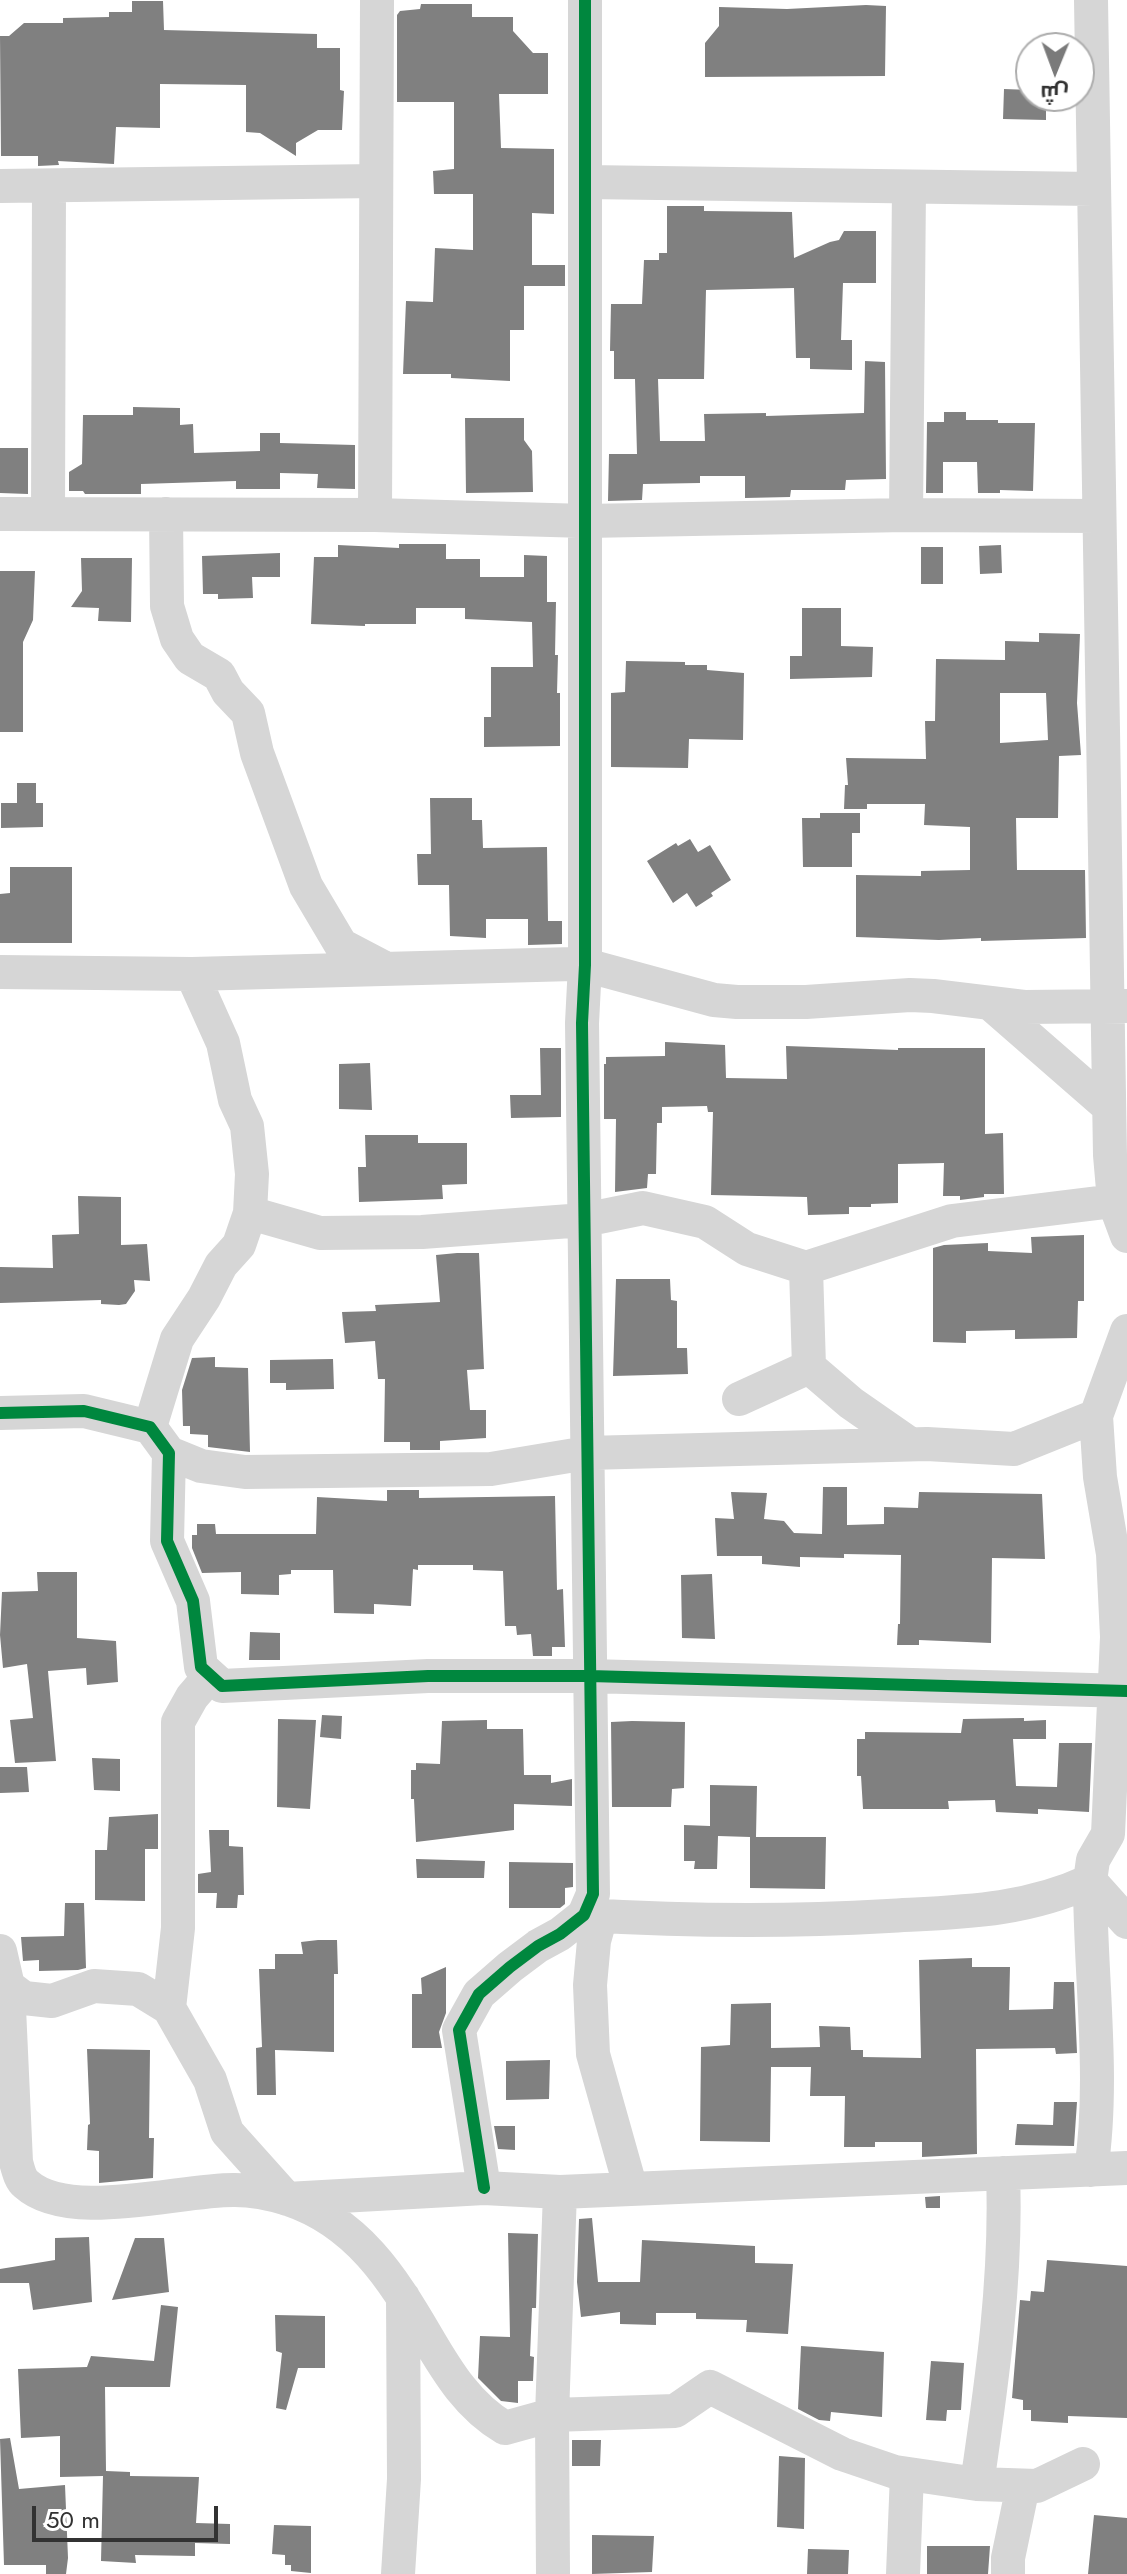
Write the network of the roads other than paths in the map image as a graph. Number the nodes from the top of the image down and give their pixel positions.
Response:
1 (377, 0) edge
2 (585, 0) edge
3 (1091, 0) edge
4 (376, 181) junction
5 (586, 182) junction
6 (0, 186) edge
7 (49, 186) junction
8 (909, 187) junction
9 (1093, 189) junction
10 (0, 514) edge
11 (48, 514) junction
12 (166, 514) junction
13 (375, 515) junction
14 (906, 515) junction
15 (1098, 516) junction
16 (586, 521) junction
17 (585, 965) junction
18 (385, 968) junction
19 (0, 972) edge
20 (192, 974) junction
21 (992, 1005) junction
22 (1116, 1006) edge
23 (1109, 1107) junction
24 (1114, 1201) junction
25 (250, 1213) junction
26 (584, 1220) junction
27 (1127, 1236) edge
28 (806, 1268) junction
29 (1127, 1331) edge
30 (1120, 1362) edge
31 (809, 1367) junction
32 (739, 1399) dead end
33 (0, 1413) edge
34 (1096, 1416) junction
35 (1049, 1436) junction
36 (160, 1440) junction
37 (910, 1444) junction
38 (587, 1453) junction
39 (1100, 1477) junction
40 (210, 1676) junction
41 (590, 1676) junction
42 (1120, 1691) edge
43 (1090, 1881) junction
44 (592, 1915) junction
45 (1127, 1922) edge
46 (0, 1951) edge
47 (8, 1986) junction
48 (169, 2008) junction
49 (1127, 2168) edge
50 (1091, 2170) junction
51 (1003, 2173) junction
52 (484, 2188) junction
53 (631, 2189) junction
54 (560, 2192) junction
55 (287, 2199) junction
56 (403, 2297) junction
57 (552, 2415) junction
58 (505, 2428) junction
59 (1083, 2464) dead end
60 (907, 2474) junction
61 (552, 2479) junction
62 (977, 2484) junction
63 (1023, 2486) junction
64 (398, 2574) edge
65 (553, 2574) edge
66 (903, 2574) edge
67 (1008, 2574) edge

1 - 4 street
2 - 5 street
3 - 9 street
4 - 7 street
4 - 13 street
5 - 8 street
5 - 16 street
6 - 7 street
7 - 11 street
8 - 9 street
8 - 14 street
9 - 15 street
10 - 11 street
11 - 12 street
12 - 13 street
12 - 18 street
13 - 16 street
14 - 15 street
14 - 16 street
15 - 22 street
16 - 17 street
17 - 18 street
17 - 21 street
17 - 26 street
18 - 20 street
19 - 20 street
20 - 25 street
21 - 22 street
21 - 23 street
22 - 23 street
23 - 24 street
24 - 27 street
24 - 28 street
25 - 26 street
25 - 36 street
26 - 28 street
26 - 38 street
28 - 31 street
29 - 30 street
30 - 34 street
31 - 32 street
31 - 37 street
33 - 36 street
34 - 35 street
34 - 39 street
35 - 37 street
35 - 39 street
36 - 38 street
36 - 40 street
37 - 38 street
38 - 41 street
39 - 42 street
40 - 41 street
40 - 48 street
41 - 42 street
41 - 44 street
42 - 43 street
43 - 44 street
43 - 45 street
43 - 50 street
44 - 52 street
44 - 53 street
46 - 47 street
47 - 48 street
47 - 55 street
48 - 55 street
49 - 50 street
50 - 51 street
51 - 53 street
51 - 62 street
52 - 54 street
52 - 55 street
53 - 54 street
54 - 57 street
55 - 56 street
56 - 58 street
56 - 64 street
57 - 58 street
57 - 60 street
57 - 61 street
58 - 61 street
59 - 63 street
60 - 62 street
60 - 66 street
61 - 65 street
62 - 63 street
63 - 67 street

